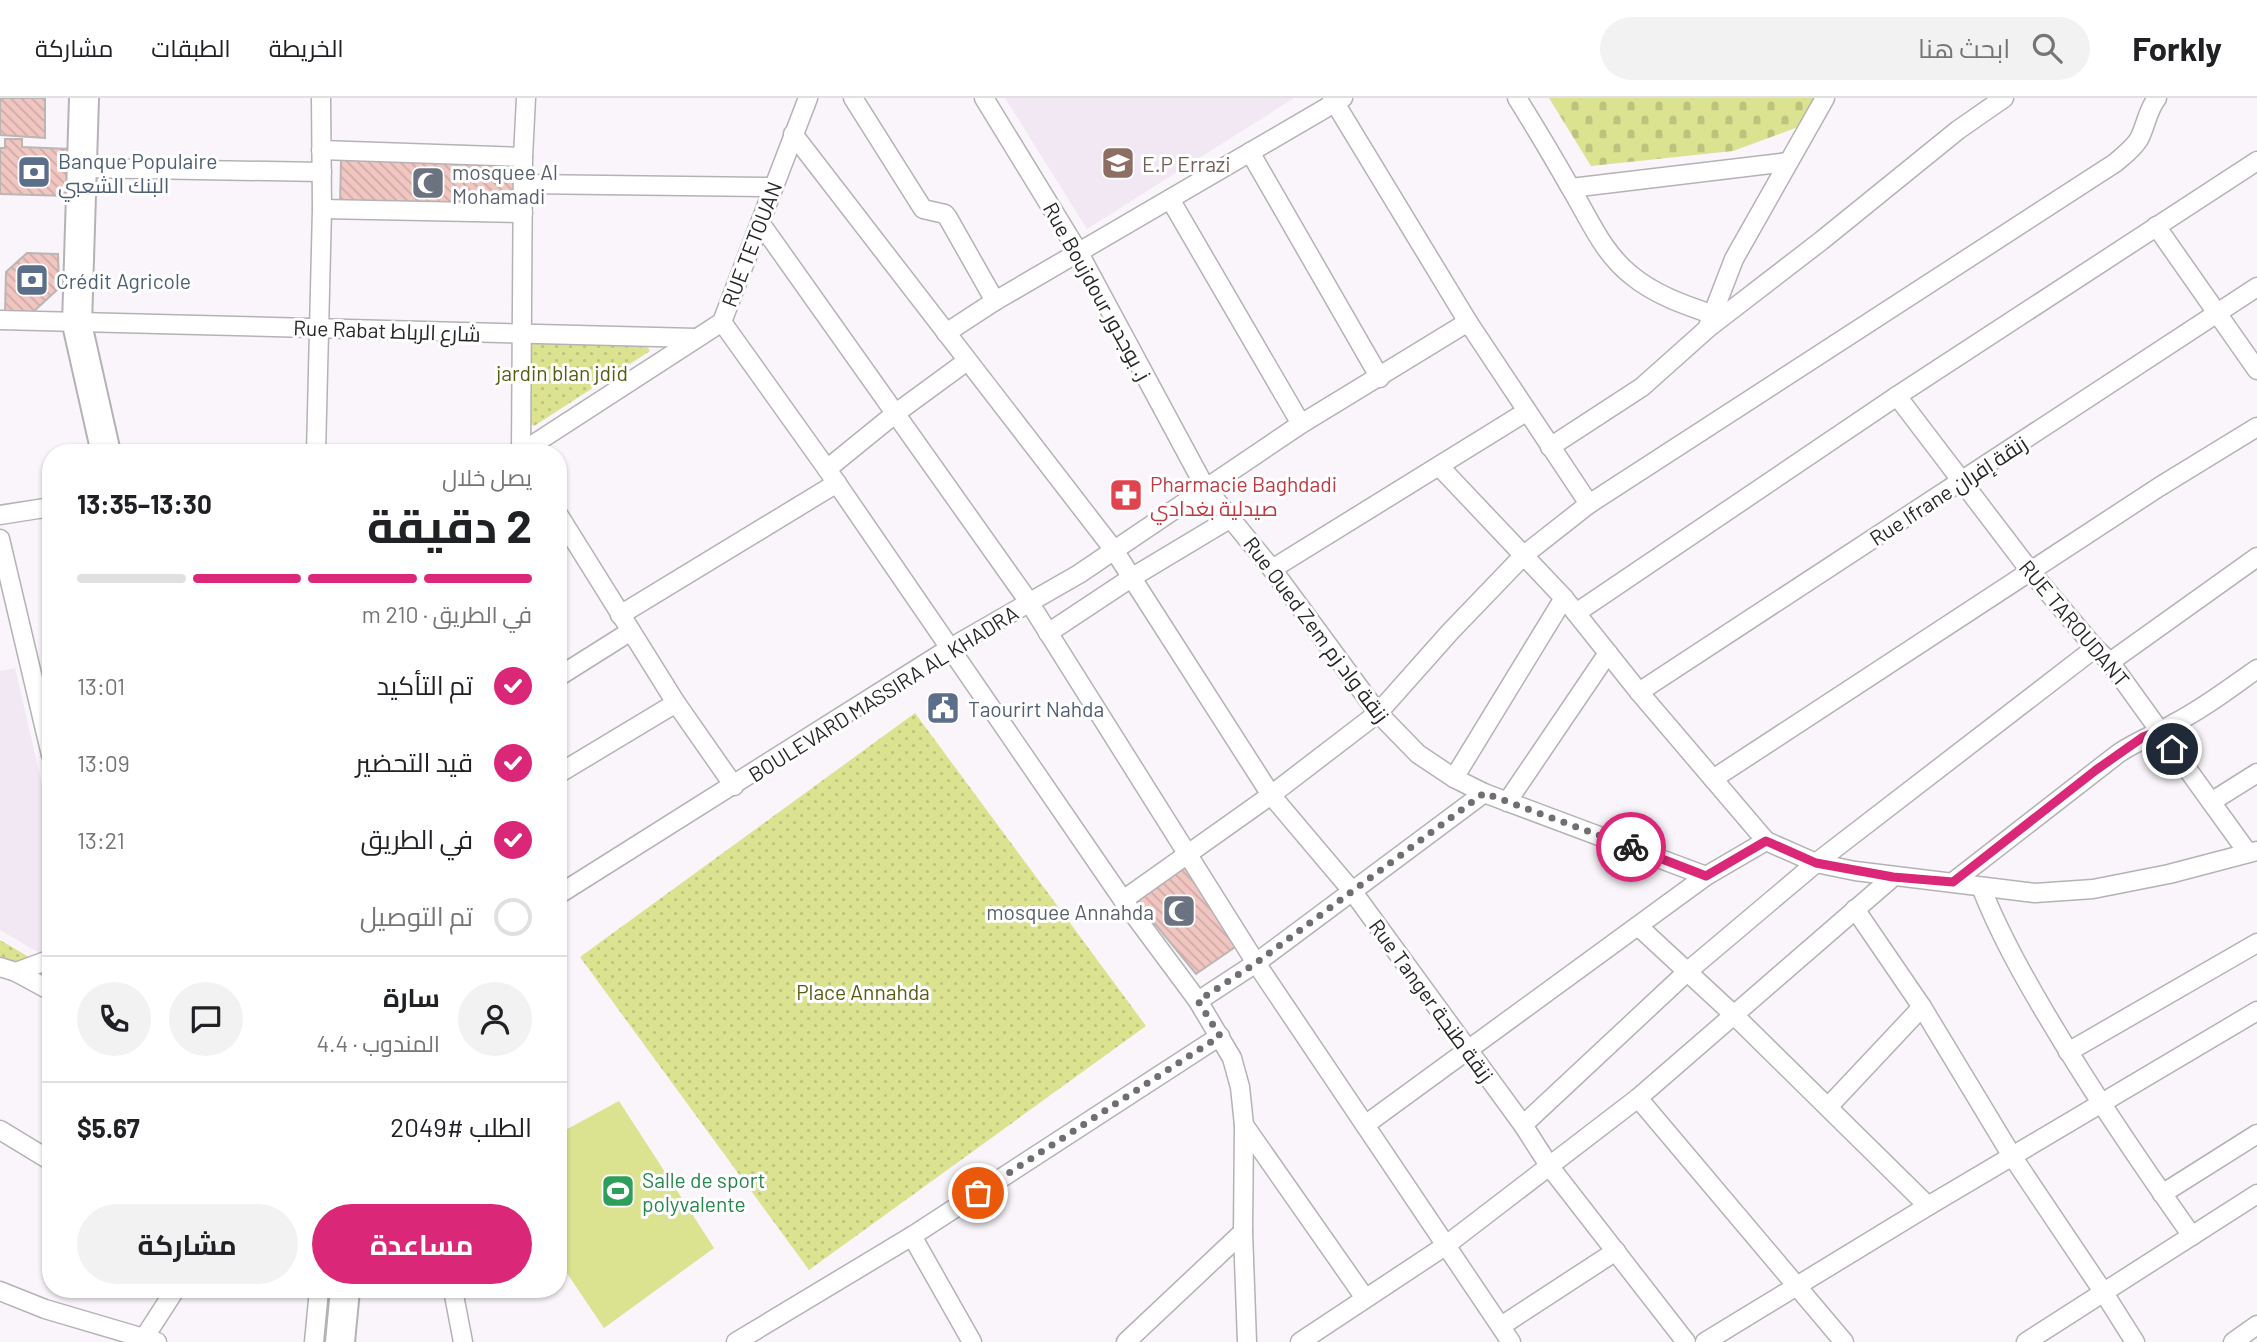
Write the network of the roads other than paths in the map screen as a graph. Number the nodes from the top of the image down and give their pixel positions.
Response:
1 (84, 98) edge
2 (321, 98) edge
3 (526, 98) edge
4 (808, 98) edge
5 (852, 98) edge
6 (984, 98) edge
7 (1517, 98) edge
8 (1825, 98) edge
9 (2004, 98) edge
10 (2157, 98) edge
11 (1336, 100) edge
12 (793, 134) junction
13 (321, 150) junction
14 (1250, 152) junction
15 (523, 157) junction
16 (2257, 161) edge
17 (1788, 162) junction
18 (84, 168) junction
19 (321, 172) junction
20 (524, 184) junction
21 (772, 187) junction
22 (1571, 188) junction
23 (1170, 200) junction
24 (321, 209) junction
25 (523, 213) junction
26 (761, 224) junction
27 (2156, 226) junction
28 (1079, 253) junction
29 (2257, 287) edge
30 (995, 301) junction
31 (2218, 312) junction
32 (0, 320) edge
33 (722, 322) junction
34 (1468, 322) junction
35 (1711, 322) junction
36 (77, 324) junction
37 (319, 327) junction
38 (946, 332) junction
39 (523, 334) junction
40 (696, 338) junction
41 (967, 361) junction
42 (2257, 370) edge
43 (1380, 377) junction
44 (1898, 396) junction
45 (1526, 412) junction
46 (896, 413) junction
47 (1301, 424) junction
48 (2257, 427) edge
49 (104, 444) edge
50 (316, 444) edge
51 (521, 444) edge
52 (535, 444) edge
53 (1550, 447) junction
54 (1439, 466) junction
55 (832, 476) junction
56 (1961, 482) junction
57 (1205, 487) junction
58 (1589, 505) junction
59 (42, 508) edge
60 (0, 515) edge
61 (1231, 518) junction
62 (567, 529) edge
63 (0, 539) edge
64 (1114, 550) junction
65 (1524, 555) junction
66 (2255, 564) edge
67 (1272, 569) junction
68 (2031, 572) junction
69 (1131, 578) junction
70 (1564, 598) junction
71 (1029, 602) junction
72 (1576, 613) junction
73 (620, 615) junction
74 (631, 631) junction
75 (1048, 633) junction
76 (950, 648) junction
77 (2095, 648) junction
78 (1608, 653) junction
79 (2110, 662) junction
80 (2257, 669) edge
81 (567, 671) edge
82 (1639, 692) junction
83 (676, 703) junction
84 (1378, 713) junction
85 (42, 717) edge
86 (2159, 731) junction
87 (567, 769) edge
88 (2257, 773) edge
89 (1454, 778) junction
90 (1713, 779) junction
91 (734, 786) junction
92 (1484, 793) junction
93 (1271, 795) junction
94 (1507, 802) junction
95 (2211, 802) junction
96 (1766, 841) junction
97 (2253, 852) edge
98 (1188, 853) junction
99 (1816, 863) junction
100 (1706, 876) junction
101 (1893, 877) junction
102 (1953, 882) junction
103 (1982, 887) junction
104 (567, 889) edge
105 (1353, 892) junction
106 (1123, 900) junction
107 (1855, 909) junction
108 (1639, 926) junction
109 (2257, 943) edge
110 (42, 961) edge
111 (1256, 963) junction
112 (8, 970) edge
113 (1688, 971) junction
114 (42, 987) edge
115 (1198, 1001) junction
116 (1922, 1007) junction
117 (2257, 1011) edge
118 (1734, 1014) junction
119 (1220, 1036) junction
120 (1468, 1050) junction
121 (2068, 1052) junction
122 (1639, 1098) junction
123 (2100, 1103) junction
124 (1828, 1107) junction
125 (1244, 1125) junction
126 (1365, 1125) junction
127 (1523, 1125) junction
128 (0, 1129) edge
129 (2257, 1134) edge
130 (42, 1155) edge
131 (2012, 1156) junction
132 (1550, 1167) junction
133 (2162, 1194) junction
134 (2257, 1194) edge
135 (1928, 1206) junction
136 (1243, 1232) junction
137 (912, 1236) junction
138 (2192, 1236) junction
139 (1445, 1246) junction
140 (1616, 1251) junction
141 (1797, 1286) junction
142 (0, 1292) edge
143 (2104, 1293) junction
144 (1365, 1297) junction
145 (171, 1298) edge
146 (318, 1298) edge
147 (344, 1298) edge
148 (455, 1298) edge
149 (2257, 1325) edge
150 (1501, 1326) junction
151 (1326, 1335) edge
152 (150, 1340) edge
153 (314, 1342) edge
154 (340, 1342) edge
155 (463, 1342) edge
156 (736, 1342) edge
157 (972, 1342) edge
158 (1125, 1342) edge
159 (1247, 1342) edge
160 (1300, 1342) edge
161 (1511, 1342) edge
162 (1686, 1342) edge
163 (1705, 1342) edge
164 (1844, 1342) edge
165 (2026, 1342) edge
166 (2135, 1342) edge
167 (2233, 1342) edge

1 - 18 main road
2 - 13 street
3 - 15 street
4 - 12 street, RUE TETOUAN
5 - 30 street
6 - 28 street, Rue Boujdour ز. بوجدور
7 - 22 street
8 - 17 street
9 - 35 street
10 - 58 street
11 - 14 street
11 - 34 street
12 - 21 street, RUE TETOUAN
12 - 38 street, Rue Tanger زنقة طنجة
13 - 15 street
13 - 19 street
14 - 23 street
14 - 43 street
15 - 20 street
16 - 27 street
17 - 22 street
17 - 35 street
18 - 19 street
18 - 36 main road
19 - 24 street
20 - 21 street
20 - 25 street
21 - 26 street, RUE TETOUAN
22 - 35 street
23 - 28 street
23 - 47 street
24 - 25 street
24 - 37 street
25 - 39 street
26 - 33 street, RUE TETOUAN
26 - 46 street
27 - 31 street
27 - 44 street
28 - 30 street
28 - 57 street, Rue Boujdour ز. بوجدور
29 - 31 street, Rue Ifrane زنقة إفران
30 - 38 street
31 - 42 street
31 - 56 street, Rue Ifrane زنقة إفران
32 - 36 street, Rue Rabat شارع الرباط
33 - 40 street, RUE TETOUAN
33 - 55 street
34 - 43 street, BOULEVARD MASSIRA AL KHADRA
34 - 45 street
35 - 53 street
36 - 37 street, Rue Rabat شارع الرباط
36 - 49 main road
37 - 39 street, Rue Rabat شارع الرباط
37 - 50 street
38 - 41 street, Rue Tanger زنقة طنجة
39 - 40 street, Rue Rabat شارع الرباط
39 - 51 street
40 - 52 street, RUE TETOUAN
41 - 46 street
41 - 64 street, Rue Tanger زنقة طنجة
43 - 47 street, BOULEVARD MASSIRA AL KHADRA
44 - 56 street, RUE TAROUDANT
44 - 72 street
45 - 53 street
45 - 54 street
46 - 55 street
46 - 71 street
47 - 57 street, BOULEVARD MASSIRA AL KHADRA
48 - 68 street
53 - 58 street
54 - 65 street
54 - 67 street
55 - 73 street
55 - 76 street
56 - 68 street, RUE TAROUDANT
56 - 82 street, Rue Ifrane زنقة إفران
57 - 61 street, Rue Oued Zem زنقة واد زم
57 - 64 street, BOULEVARD MASSIRA AL KHADRA
58 - 65 street
59 - 60 street
61 - 67 street, Rue Oued Zem زنقة واد زم
61 - 69 street
62 - 73 street
63 - 85 street
64 - 69 street, Rue Tanger زنقة طنجة
64 - 71 street, BOULEVARD MASSIRA AL KHADRA
65 - 70 street
65 - 84 street
66 - 79 street
67 - 84 street, Rue Oued Zem زنقة واد زم
68 - 77 street, RUE TAROUDANT
68 - 90 street
69 - 75 street
69 - 93 street, Rue Tanger زنقة طنجة
70 - 72 street
70 - 89 street
71 - 75 street
71 - 76 street, BOULEVARD MASSIRA AL KHADRA
72 - 78 street
73 - 74 street
74 - 81 street
74 - 83 street
75 - 98 street
76 - 91 street, BOULEVARD MASSIRA AL KHADRA
76 - 106 street
77 - 79 street, RUE TAROUDANT
77 - 99 street
78 - 82 street
78 - 94 street
79 - 86 street, RUE TAROUDANT
80 - 86 street
82 - 90 street
83 - 87 street
83 - 91 street
84 - 89 street, Rue Oued Zem زنقة واد زم
84 - 93 street
86 - 95 street, RUE TAROUDANT
86 - 102 street
88 - 95 street
89 - 92 street, Rue Oued Zem زنقة واد زم
90 - 96 street
91 - 104 street, BOULEVARD MASSIRA AL KHADRA
92 - 94 street, Rue Oued Zem زنقة واد زم
92 - 105 street
93 - 98 street
93 - 105 street, Rue Tanger زنقة طنجة
94 - 100 street, Rue Oued Zem زنقة واد زم
95 - 97 street, RUE TAROUDANT
96 - 99 street
96 - 100 street
97 - 103 street
98 - 106 street
98 - 111 street
99 - 101 street
99 - 113 street
100 - 108 street
101 - 102 street
101 - 107 street
102 - 103 street
103 - 121 street
105 - 111 street
105 - 120 street, Rue Tanger زنقة طنجة
106 - 115 street
107 - 116 street
107 - 118 street
108 - 113 street
108 - 120 street
109 - 121 street
110 - 112 street
111 - 115 street
111 - 126 street
112 - 114 street
113 - 118 street
113 - 127 street
115 - 119 street
116 - 124 street
116 - 131 street
117 - 123 street
118 - 122 street
118 - 124 street
119 - 125 street
119 - 137 street
120 - 126 street
120 - 127 street, Rue Tanger زنقة طنجة
121 - 123 street
122 - 132 street
122 - 141 street
123 - 131 street
123 - 133 street
124 - 135 street
125 - 136 street
125 - 144 street
126 - 139 street
127 - 132 street, Rue Tanger زنقة طنجة
128 - 130 street
129 - 133 street
131 - 135 street
131 - 143 street
132 - 139 street
132 - 140 street, Rue Tanger زنقة طنجة
133 - 138 street
134 - 138 street
135 - 141 street
136 - 158 street
136 - 159 street
137 - 156 street
137 - 157 street
138 - 143 street
139 - 144 street
139 - 150 street
140 - 150 street
140 - 162 street, Rue Tanger زنقة طنجة
141 - 163 street
141 - 164 street
142 - 152 street
143 - 165 street
143 - 166 street
144 - 151 street
145 - 152 street
146 - 153 street
147 - 154 main road
148 - 155 street
149 - 167 street
150 - 161 street
151 - 160 street

